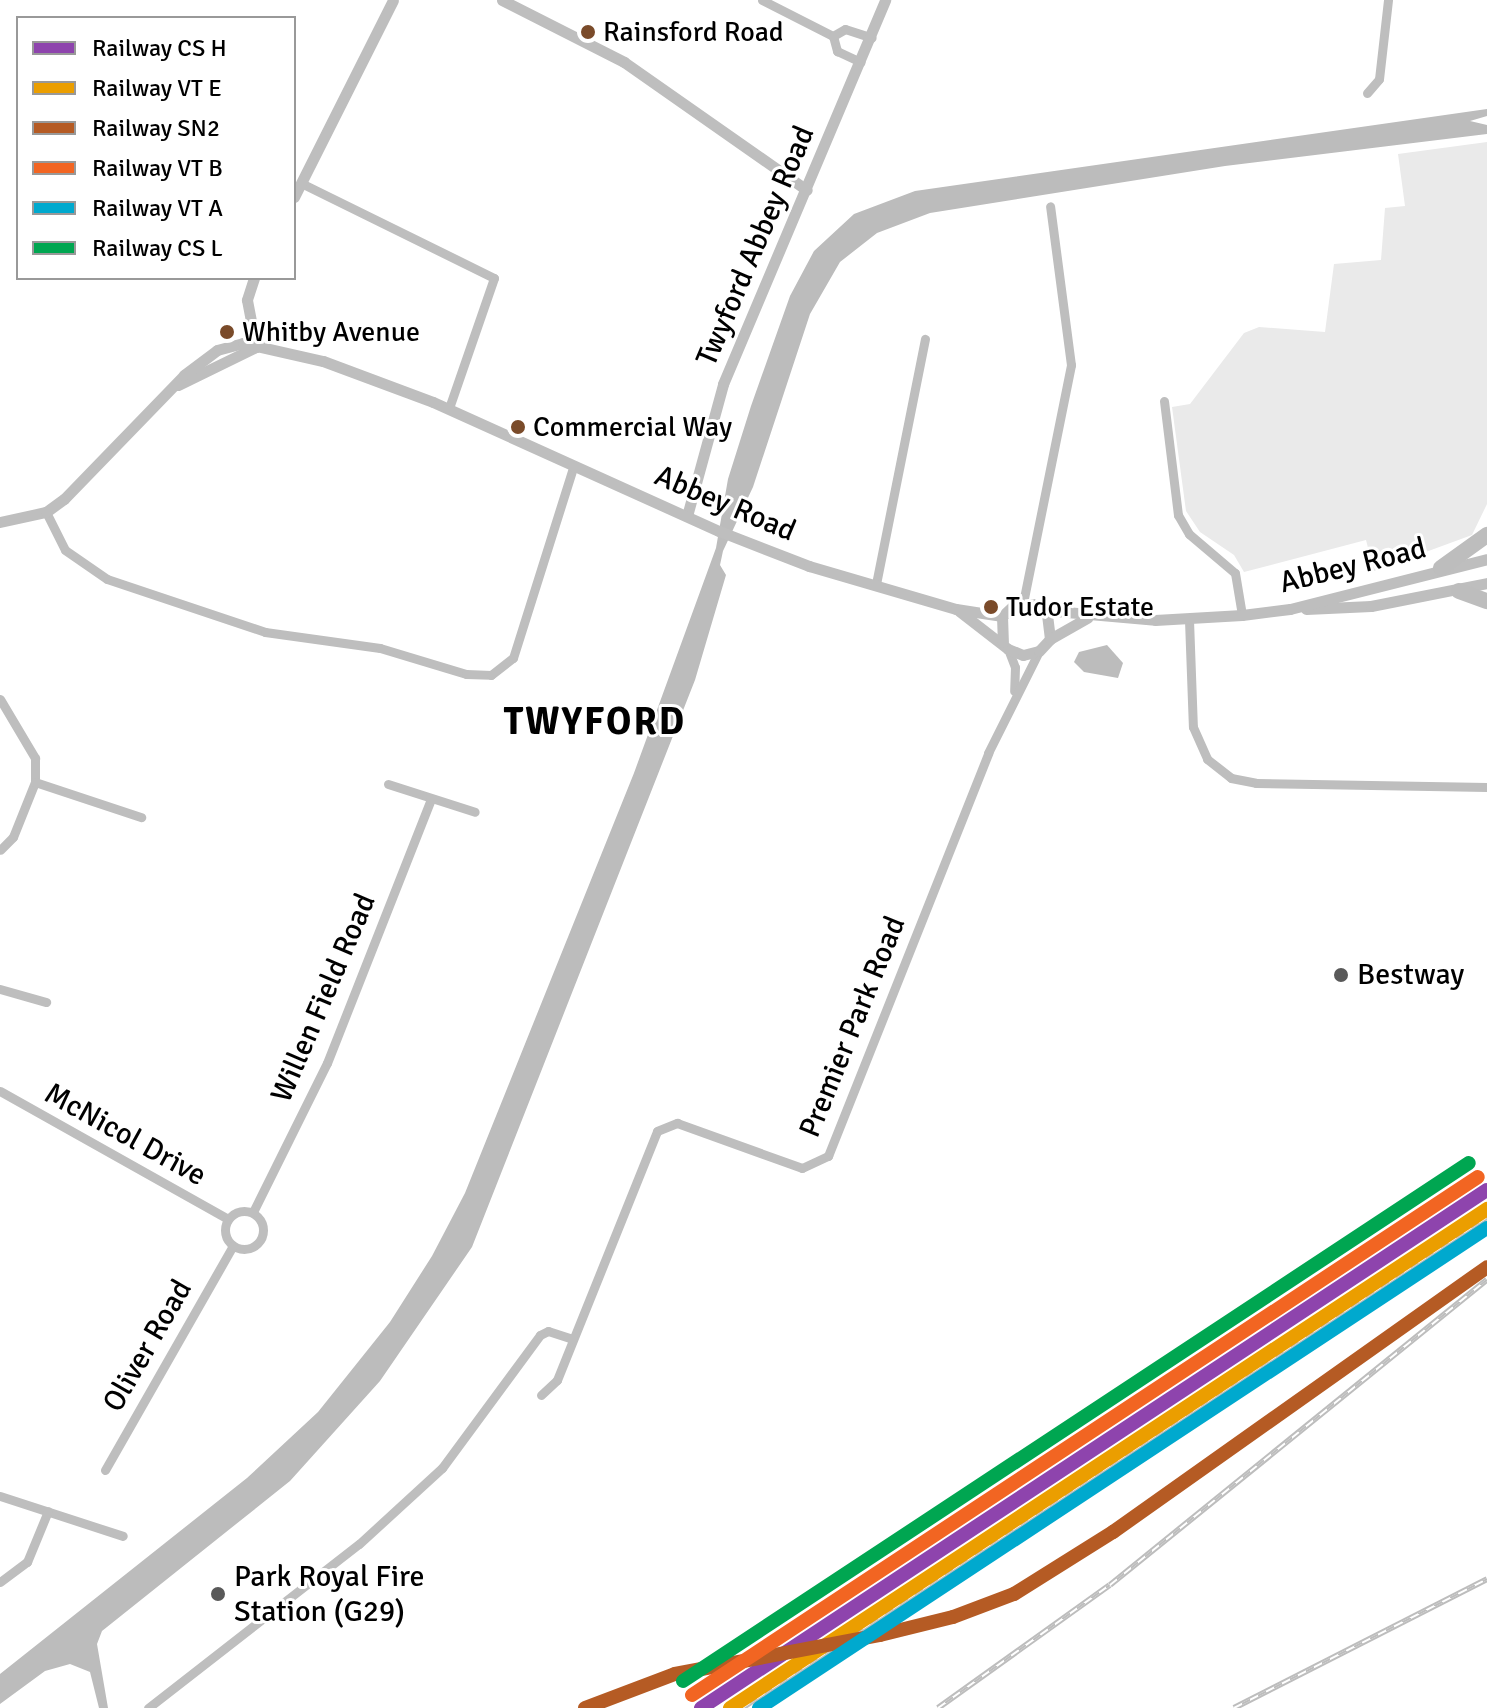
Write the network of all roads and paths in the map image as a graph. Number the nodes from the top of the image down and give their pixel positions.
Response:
1 (393, 0) edge
2 (502, 0) edge
3 (762, 0) edge
4 (885, 0) edge
5 (1388, 0) edge
6 (833, 36) junction
7 (872, 38) junction
8 (861, 62) junction
9 (1367, 93) dead end
10 (301, 183) junction
11 (807, 190) junction
12 (296, 193) edge
13 (1050, 206) dead end
14 (253, 280) edge
15 (925, 339) dead end
16 (256, 347) junction
17 (1164, 401) dead end
18 (449, 408) junction
19 (574, 465) junction
20 (46, 512) junction
21 (687, 516) junction
22 (0, 522) edge
23 (1487, 535) edge
24 (1487, 559) edge
25 (1441, 568) junction
26 (1487, 583) edge
27 (876, 584) junction
28 (1459, 591) junction
29 (1487, 601) edge
30 (1023, 603) junction
31 (956, 609) junction
32 (1290, 609) junction
33 (1044, 610) junction
34 (1242, 615) junction
35 (1002, 616) junction
36 (1087, 618) junction
37 (1189, 620) junction
38 (1050, 639) junction
39 (1005, 646) junction
40 (1039, 651) junction
41 (1012, 698) junction
42 (0, 699) edge
43 (35, 782) junction
44 (388, 784) dead end
45 (1487, 787) edge
46 (431, 799) junction
47 (475, 812) dead end
48 (141, 817) dead end
49 (0, 850) edge
50 (0, 989) edge
51 (46, 1002) dead end
52 (0, 1091) edge
53 (253, 1212) junction
54 (228, 1219) junction
55 (233, 1246) junction
56 (573, 1339) junction
57 (541, 1395) dead end
58 (105, 1470) dead end
59 (0, 1496) edge
60 (48, 1511) junction
61 (123, 1536) dead end
62 (0, 1582) edge
63 (148, 1708) edge

1 - 10 street
2 - 11 street
3 - 6 street
4 - 7 street, Twyford Abbey Road
5 - 9 street
6 - 7 street
6 - 8 street
7 - 8 street, Twyford Abbey Road
8 - 11 street, Twyford Abbey Road
10 - 12 street
10 - 18 street
11 - 21 street, Twyford Abbey Road
13 - 30 street
14 - 16 street
15 - 27 street
16 - 18 street, Abbey Road
16 - 20 street, Abbey Road
17 - 34 street
18 - 19 street, Abbey Road
19 - 20 street
19 - 21 street, Abbey Road
20 - 22 street
21 - 27 street, Abbey Road
23 - 25 highway
24 - 25 street, Abbey Road
25 - 32 street, Abbey Road
26 - 28 street, Abbey Road
27 - 31 street, Abbey Road
28 - 29 highway
28 - 32 street, Abbey Road
30 - 33 street
30 - 35 street
31 - 35 street, Abbey Road
31 - 39 street, Abbey Road
32 - 34 street, Abbey Road
33 - 36 street, Abbey Road
33 - 38 street
34 - 37 street, Abbey Road
35 - 39 street
36 - 37 street, Abbey Road
36 - 38 street
37 - 45 street
38 - 40 street
39 - 40 street
39 - 41 street, Premier Park Road
40 - 41 street, Premier Park Road
41 - 56 street, Premier Park Road
42 - 43 street
43 - 48 street
43 - 49 street
44 - 46 street
46 - 47 street
46 - 53 street, Willen Field Road
50 - 51 street
52 - 54 street, McNicol Drive
53 - 54 street
53 - 55 street
54 - 55 street
55 - 58 street, Oliver Road
56 - 57 street, Premier Park Road
56 - 63 street
59 - 60 street
60 - 61 street
60 - 62 street

